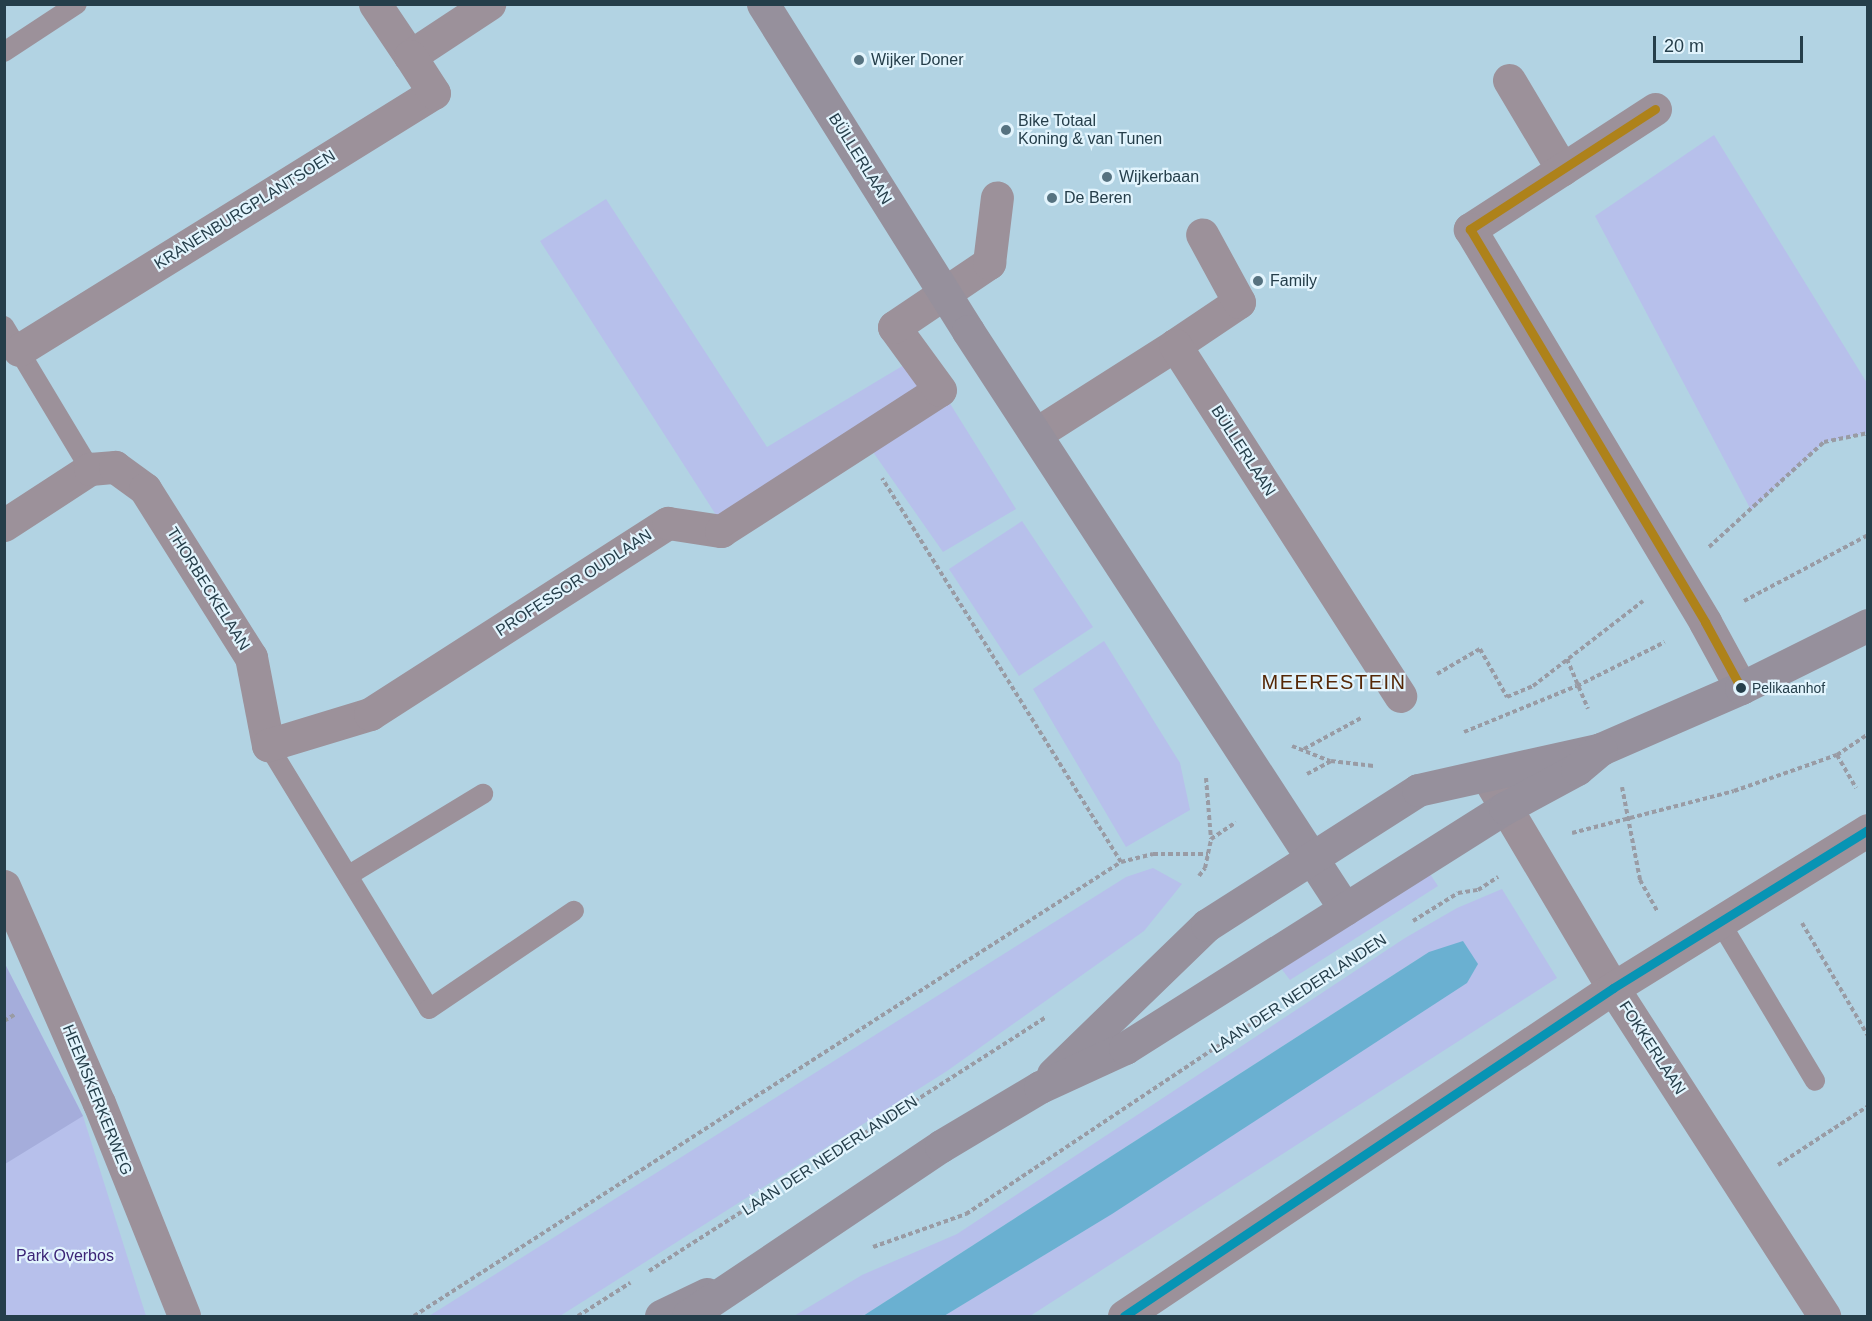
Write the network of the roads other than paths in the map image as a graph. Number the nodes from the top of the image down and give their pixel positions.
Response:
1 (77, 4) edge
2 (375, 4) edge
3 (489, 4) edge
4 (763, 4) edge
5 (4, 52) edge
6 (410, 56) junction
7 (1509, 80) dead end
8 (1655, 109) dead end
9 (1562, 169) junction
10 (997, 197) dead end
11 (1202, 234) dead end
12 (944, 292) junction
13 (12, 338) edge
14 (1175, 345) junction
15 (1037, 434) junction
16 (90, 469) junction
17 (4, 525) edge
18 (1868, 625) edge
19 (1741, 688) junction
20 (1400, 696) road end
21 (268, 745) junction
22 (1603, 748) junction
23 (1487, 776) junction
24 (483, 794) dead end
25 (1505, 808) junction
26 (1865, 814) edge
27 (1312, 857) junction
28 (349, 875) junction
29 (4, 886) edge
30 (1345, 909) junction
31 (574, 911) dead end
32 (1720, 922) junction
33 (1613, 988) junction
34 (1815, 1081) dead end
35 (1040, 1087) junction
36 (746, 1275) junction
37 (1138, 1313) edge
38 (184, 1317) edge
39 (661, 1317) edge
40 (688, 1317) edge
41 (1824, 1317) edge

1 - 5 lane
2 - 6 street, KRANENBURGPLANTSOEN
3 - 6 street
4 - 12 main road, BÜLLERLAAN
6 - 13 street, KRANENBURGPLANTSOEN
7 - 9 street
8 - 9 street
9 - 19 street
10 - 12 street
11 - 14 street
12 - 15 main road, BÜLLERLAAN
12 - 21 street, PROFESSOR OUDLAAN
13 - 16 lane
14 - 15 street
14 - 20 street, BÜLLERLAAN
15 - 27 main road, BÜLLERLAAN
16 - 17 street
16 - 21 street, THORBECKELAAN
18 - 19 main road
19 - 22 main road
21 - 28 lane, THORBECKELAAN
22 - 23 main road
22 - 25 main road
23 - 25 street, FOKKERLAAN
23 - 27 main road
24 - 28 lane
25 - 30 main road
25 - 33 street, FOKKERLAAN
26 - 32 street
27 - 30 main road, BÜLLERLAAN
27 - 35 main road
28 - 31 lane, THORBECKELAAN
29 - 38 street, HEEMSKERKERWEG
30 - 35 main road
32 - 33 street
32 - 34 lane
33 - 37 street
33 - 41 street, FOKKERLAAN
35 - 36 main road
36 - 39 main road
36 - 40 main road

